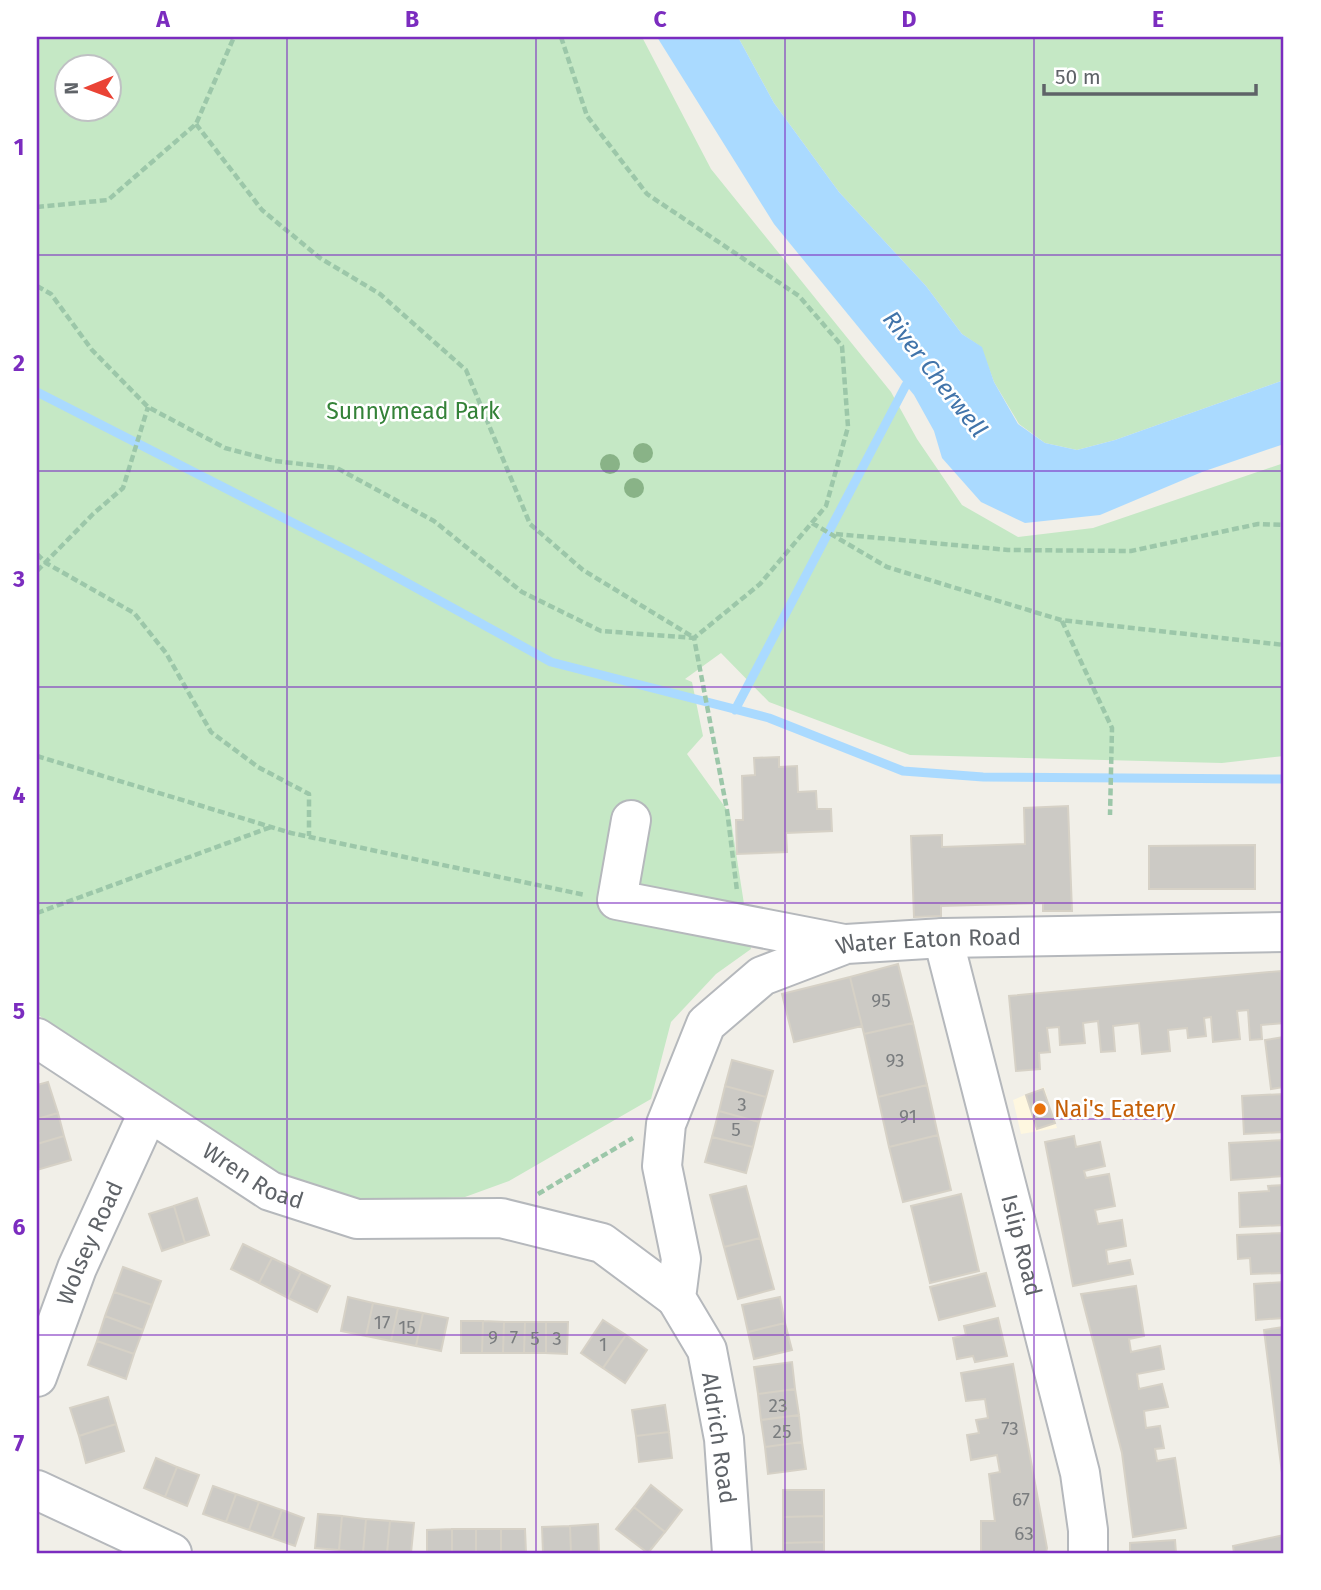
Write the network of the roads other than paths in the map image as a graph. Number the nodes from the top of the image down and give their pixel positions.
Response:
1 (631, 820) dead end
2 (1284, 932) edge
3 (943, 938) junction
4 (846, 944) junction
5 (44, 1052) edge
6 (148, 1114) junction
7 (676, 1298) junction
8 (37, 1377) edge
9 (37, 1490) edge
10 (172, 1553) edge
11 (732, 1553) edge
12 (1088, 1553) edge

1 - 4 street
2 - 3 street, Water Eaton Road
3 - 4 street, Water Eaton Road
3 - 12 street, Islip Road
4 - 7 street, Water Eaton Road
5 - 6 street, Wren Road
6 - 7 street, Wren Road
6 - 8 street, Wolsey Road
7 - 11 street, Aldrich Road
9 - 10 street

